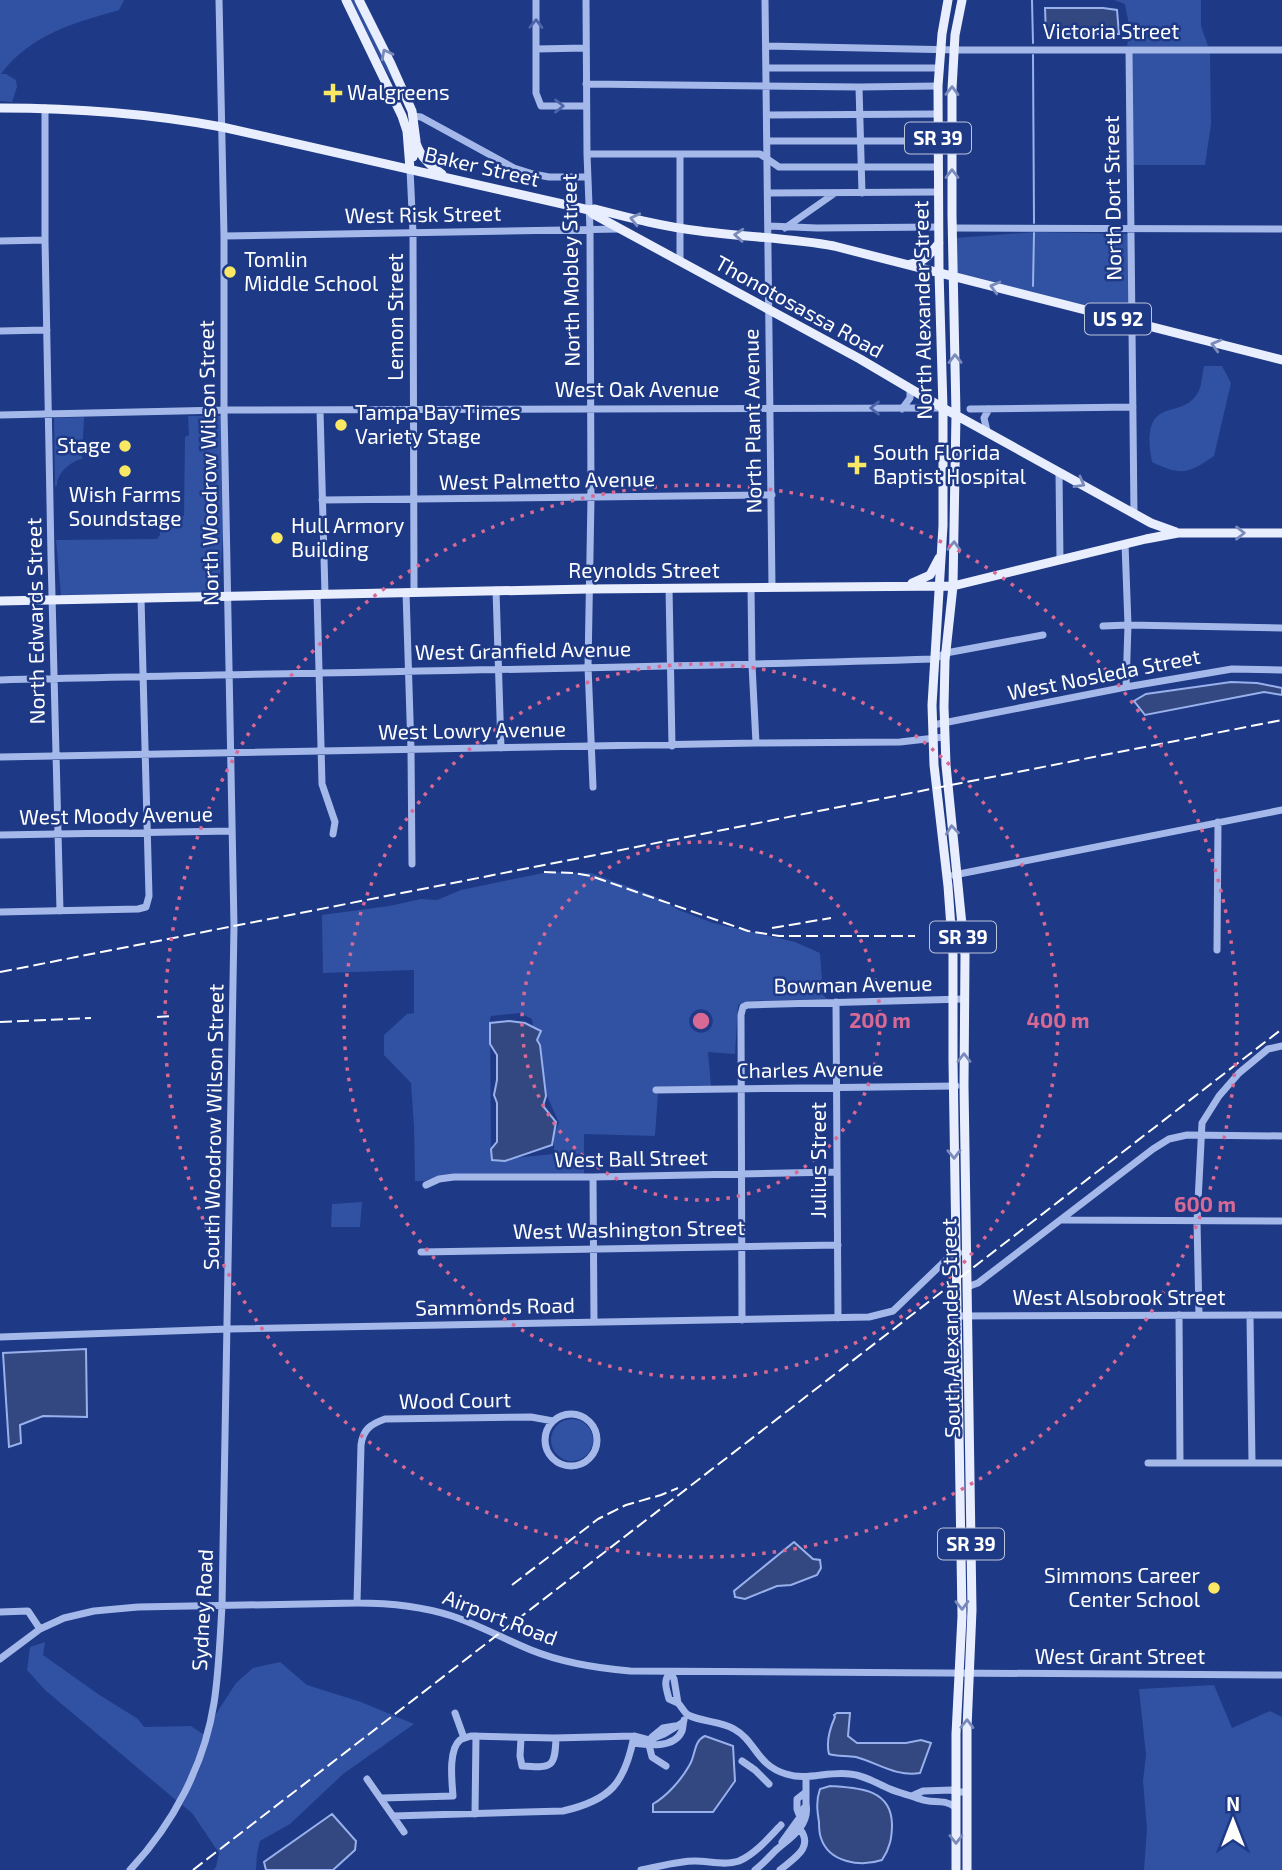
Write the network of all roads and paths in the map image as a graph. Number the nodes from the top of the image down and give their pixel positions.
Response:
1 (219, 0) edge
2 (346, 0) edge
3 (359, 0) edge
4 (536, 0) edge
5 (586, 0) edge
6 (765, 0) edge
7 (948, 0) edge
8 (962, 0) edge
9 (766, 46) junction
10 (586, 48) junction
11 (536, 49) junction
12 (941, 50) junction
13 (954, 50) junction
14 (1129, 50) junction
15 (1282, 50) edge
16 (766, 68) junction
17 (939, 68) junction
18 (586, 83) junction
19 (767, 86) junction
20 (938, 86) junction
21 (859, 87) junction
22 (395, 101) junction
23 (586, 106) junction
24 (0, 108) edge
25 (45, 108) junction
26 (860, 114) junction
27 (938, 114) junction
28 (767, 115) junction
29 (413, 116) junction
30 (222, 127) junction
31 (407, 131) junction
32 (416, 141) junction
33 (768, 141) junction
34 (861, 141) junction
35 (939, 141) junction
36 (587, 154) junction
37 (680, 154) junction
38 (768, 160) junction
39 (862, 167) junction
40 (939, 167) junction
41 (410, 169) junction
42 (445, 176) junction
43 (587, 177) junction
44 (768, 192) junction
45 (938, 192) junction
46 (835, 193) junction
47 (862, 193) junction
48 (589, 210) junction
49 (769, 226) junction
50 (939, 227) junction
51 (680, 228) junction
52 (784, 228) junction
53 (952, 228) junction
54 (623, 229) junction
55 (1131, 229) junction
56 (1282, 229) edge
57 (590, 230) junction
58 (413, 233) junction
59 (224, 236) junction
60 (769, 237) junction
61 (45, 240) junction
62 (0, 241) edge
63 (939, 243) junction
64 (680, 260) junction
65 (911, 264) junction
66 (939, 272) junction
67 (954, 276) junction
68 (769, 310) junction
69 (1132, 323) junction
70 (47, 330) junction
71 (0, 331) edge
72 (1282, 360) edge
73 (910, 389) junction
74 (1133, 407) junction
75 (590, 408) junction
76 (771, 408) junction
77 (943, 408) junction
78 (414, 409) junction
79 (902, 409) junction
80 (970, 409) dead end
81 (989, 409) junction
82 (224, 410) junction
83 (320, 410) junction
84 (49, 414) junction
85 (956, 414) junction
86 (0, 415) edge
87 (987, 432) junction
88 (1059, 472) junction
89 (772, 495) junction
90 (591, 498) junction
91 (322, 500) junction
92 (414, 500) junction
93 (1134, 514) junction
94 (1151, 523) junction
95 (1178, 533) junction
96 (1282, 533) edge
97 (1146, 539) junction
98 (1125, 544) junction
99 (943, 547) junction
100 (1060, 560) junction
101 (905, 586) junction
102 (941, 586) junction
103 (953, 586) junction
104 (772, 587) junction
105 (669, 588) junction
106 (751, 588) junction
107 (588, 589) junction
108 (496, 590) junction
109 (410, 592) junction
110 (321, 594) junction
111 (229, 597) junction
112 (141, 598) junction
113 (52, 600) junction
114 (0, 601) edge
115 (1128, 625) junction
116 (1103, 626) dead end
117 (1282, 628) edge
118 (1043, 635) dead end
119 (946, 653) junction
120 (934, 659) junction
121 (752, 665) junction
122 (671, 666) junction
123 (588, 667) junction
124 (498, 669) junction
125 (1282, 670) edge
126 (409, 671) junction
127 (319, 672) junction
128 (230, 674) junction
129 (143, 677) junction
130 (54, 679) junction
131 (0, 680) edge
132 (1126, 687) junction
133 (944, 723) junction
134 (933, 725) junction
135 (944, 737) junction
136 (933, 739) junction
137 (756, 743) junction
138 (591, 746) junction
139 (672, 746) junction
140 (501, 748) junction
141 (411, 750) junction
142 (322, 751) junction
143 (231, 752) junction
144 (145, 754) junction
145 (57, 756) junction
146 (0, 757) edge
147 (948, 786) joint
148 (593, 787) dead end
149 (936, 788) joint
150 (1282, 810) edge
151 (1218, 822) junction
152 (232, 831) junction
153 (147, 833) junction
154 (59, 834) junction
155 (333, 834) dead end
156 (0, 835) edge
157 (412, 864) dead end
158 (957, 874) junction
159 (947, 876) junction
160 (60, 911) junction
161 (0, 912) edge
162 (234, 926) joint
163 (1217, 950) dead end
164 (965, 999) junction
165 (953, 1000) junction
166 (836, 1002) junction
167 (1282, 1046) edge
168 (953, 1086) junction
169 (964, 1086) junction
170 (836, 1087) junction
171 (740, 1089) junction
172 (656, 1090) dead end
173 (1201, 1136) junction
174 (1282, 1136) edge
175 (837, 1172) junction
176 (741, 1174) junction
177 (593, 1177) junction
178 (426, 1185) dead end
179 (1062, 1220) junction
180 (1197, 1221) junction
181 (1282, 1221) edge
182 (742, 1245) junction
183 (838, 1245) junction
184 (595, 1248) junction
185 (967, 1251) junction
186 (421, 1252) dead end
187 (956, 1254) junction
188 (967, 1287) junction
189 (1179, 1315) junction
190 (1199, 1315) junction
191 (1251, 1315) junction
192 (1282, 1315) edge
193 (956, 1316) junction
194 (967, 1316) junction
195 (838, 1318) junction
196 (742, 1320) junction
197 (594, 1322) junction
198 (228, 1329) junction
199 (0, 1337) edge
200 (959, 1410) junction
201 (970, 1410) junction
202 (552, 1421) junction
203 (1148, 1463) dead end
204 (1181, 1463) junction
205 (1252, 1463) junction
206 (1282, 1463) edge
207 (960, 1489) junction
208 (971, 1489) junction
209 (967, 1582) junction
210 (357, 1603) junction
211 (222, 1606) junction
212 (0, 1612) edge
213 (40, 1629) junction
214 (0, 1659) edge
215 (670, 1672) junction
216 (958, 1673) junction
217 (969, 1673) junction
218 (1282, 1675) edge
219 (455, 1713) dead end
220 (687, 1714) junction
221 (680, 1726) junction
222 (475, 1736) junction
223 (464, 1738) junction
224 (521, 1738) junction
225 (556, 1738) junction
226 (633, 1739) junction
227 (650, 1743) junction
228 (742, 1761) dead end
229 (763, 1761) junction
230 (666, 1766) dead end
231 (755, 1770) junction
232 (806, 1777) junction
233 (367, 1779) dead end
234 (769, 1784) dead end
235 (955, 1792) junction
236 (966, 1792) junction
237 (806, 1793) junction
238 (914, 1795) junction
239 (382, 1798) junction
240 (806, 1804) junction
241 (956, 1807) junction
242 (475, 1814) junction
243 (393, 1816) junction
244 (800, 1817) junction
245 (780, 1825) dead end
246 (800, 1829) junction
247 (404, 1832) dead end
248 (777, 1849) junction
249 (130, 1870) edge
250 (641, 1870) edge
251 (755, 1870) edge
252 (780, 1870) edge
253 (956, 1870) edge
254 (967, 1870) edge

1 - 30 street, North Woodrow Wilson Street
2 - 22 main road
29 -> 3 main road
11 -> 4 street
5 - 10 street, North Mobley Street
6 - 9 street, North Plant Avenue
7 - 12 main road, North Alexander Street / SR 39
8 - 13 main road, North Alexander Street / SR 39
9 - 12 street, Victoria Street
9 - 16 street, North Plant Avenue
10 - 11 street
10 - 18 street, North Mobley Street
11 -> 23 street
12 - 13 street, Victoria Street
12 - 17 main road, North Alexander Street / SR 39
13 - 14 street, Victoria Street
53 -> 13 main road, North Alexander Street / SR 39
14 - 15 street, Victoria Street
14 - 55 street, North Dort Street
16 - 17 street
16 - 19 street, North Plant Avenue
17 - 20 main road, North Alexander Street / SR 39
18 - 19 street
18 - 23 street, North Mobley Street
19 - 21 street
19 - 28 street, North Plant Avenue
20 - 21 street
20 - 27 main road, North Alexander Street / SR 39
21 - 26 street
22 - 29 main road
22 - 31 main road
23 - 36 street, North Mobley Street
24 - 25 main road, Baker Street / US 92
25 - 30 main road, Baker Street / US 92
25 - 61 street, North Edwards Street
26 - 27 street
26 - 28 street
26 - 34 street
27 - 35 main road, North Alexander Street / SR 39
28 - 33 street, North Plant Avenue
29 - 31 main road
29 - 32 main road
29 - 43 street
30 - 41 main road, Baker Street / US 92
30 - 59 street, North Woodrow Wilson Street
31 - 41 main road
32 - 41 main road
32 - 42 main road
33 - 34 street
33 - 38 street, North Plant Avenue
34 - 35 street
34 - 39 street
35 - 40 main road, North Alexander Street / SR 39
36 - 37 street
36 - 43 street, North Mobley Street
37 - 38 street
37 - 51 street
38 - 39 street
38 - 44 street, North Plant Avenue
39 - 40 street
39 - 47 street
40 - 45 main road, North Alexander Street / SR 39
41 - 42 main road, Baker Street / US 92
41 - 58 street, Lemon Street
42 - 48 main road, Baker Street / US 92
43 - 48 street, North Mobley Street
44 - 46 street
44 - 49 street, North Plant Avenue
45 - 47 street
45 - 50 main road, North Alexander Street / SR 39
46 - 47 street
46 - 52 street
51 -> 48 main road, Baker Street / US 92
48 - 54 main road, Thonotosassa Road / US 92
48 - 57 street, North Mobley Street
49 - 52 street
49 - 60 street, North Plant Avenue
50 - 52 street
50 - 63 main road, North Alexander Street / SR 39
60 -> 51 main road, Baker Street / US 92
51 - 64 street
53 - 55 street
53 - 67 main road, North Alexander Street / SR 39
54 - 57 street, West Risk Street
54 - 64 main road, Thonotosassa Road / US 92
55 - 56 street
55 - 69 street, North Dort Street
57 - 58 street, West Risk Street
57 - 75 street, North Mobley Street
58 - 59 street, West Risk Street
58 - 78 street, Lemon Street
59 - 82 street, North Woodrow Wilson Street
60 - 65 main road, Baker Street / US 92
60 - 68 street, North Plant Avenue
61 - 62 street
61 - 70 street, North Edwards Street
63 - 65 main road
63 - 66 main road, North Alexander Street / SR 39
64 - 68 main road, Thonotosassa Road / US 92
65 - 66 main road, Baker Street / US 92
66 - 67 main road, Baker Street / US 92
66 - 77 main road, North Alexander Street / SR 39
69 -> 67 main road, US 92
85 -> 67 main road, North Alexander Street / SR 39
68 - 73 main road, Thonotosassa Road / US 92
68 - 76 street, North Plant Avenue
72 -> 69 main road, US 92
69 - 74 street, North Dort Street
70 - 71 street
70 - 84 street, North Edwards Street
73 - 77 main road, Thonotosassa Road / US 92
73 - 79 street
74 - 81 street
74 - 93 street, North Dort Street
75 - 76 street, West Oak Avenue
75 - 78 street, West Oak Avenue
75 - 90 street, North Mobley Street
79 -> 76 street, West Oak Avenue
76 - 89 street, North Plant Avenue
77 - 79 street, West Oak Avenue
77 - 85 main road, Thonotosassa Road
77 - 99 main road, North Alexander Street / SR 39
78 - 83 street, West Oak Avenue
78 - 92 street, Lemon Street
80 - 81 street
81 - 87 street
82 - 83 street, West Oak Avenue
82 - 84 street, West Oak Avenue
82 - 111 street, North Woodrow Wilson Street
83 - 91 street
84 - 86 street, West Oak Avenue
84 - 113 street, North Edwards Street
85 - 87 main road, Thonotosassa Road
103 -> 85 main road, North Alexander Street / SR 39
87 - 88 main road, Thonotosassa Road
88 -> 93 main road, Thonotosassa Road
88 - 100 street
89 - 90 street, West Palmetto Avenue
89 - 104 street, North Plant Avenue
90 - 92 street, West Palmetto Avenue
90 - 107 street, North Mobley Street
91 - 92 street, West Palmetto Avenue
91 - 110 street
92 - 109 street, Lemon Street
93 - 94 main road, Thonotosassa Road
94 - 95 main road, Thonotosassa Road
94 - 97 main road
95 -> 96 main road, Reynolds Street
95 - 97 main road, Reynolds Street
97 - 98 main road, Reynolds Street
98 - 100 main road, Reynolds Street
98 - 115 street
99 - 101 main road
99 - 102 main road, North Alexander Street / SR 39
100 - 103 main road, Reynolds Street
101 - 102 main road, Reynolds Street
101 - 104 main road, Reynolds Street
102 - 103 main road, Reynolds Street
102 - 120 main road, North Alexander Street / SR 39
103 - 119 main road, North Alexander Street / SR 39
104 - 106 main road, Reynolds Street
105 - 106 main road, Reynolds Street
105 - 107 main road, Reynolds Street
105 - 122 street
106 - 121 street
107 - 108 main road, Reynolds Street
107 - 123 street, North Mobley Street
108 - 109 main road, Reynolds Street
108 - 124 street
109 - 110 main road, Reynolds Street
109 - 126 street, Lemon Street
110 - 111 main road, Reynolds Street
110 - 127 street
111 - 112 main road, Reynolds Street
111 - 128 street, North Woodrow Wilson Street
112 - 113 main road, Reynolds Street
112 - 129 street
113 - 114 main road, Reynolds Street
113 - 130 street, North Edwards Street
115 - 116 street
115 - 117 street
115 - 132 street
118 - 119 street, West Granfield Avenue
119 - 120 street, West Granfield Avenue
119 - 133 main road, North Alexander Street / SR 39
120 - 121 street, West Granfield Avenue
120 - 134 main road, North Alexander Street / SR 39
121 - 122 street, West Granfield Avenue
121 - 137 street
122 - 123 street, West Granfield Avenue
122 - 139 street
123 - 124 street, West Granfield Avenue
123 - 138 street
124 - 126 street, West Granfield Avenue
124 - 140 street
125 - 132 street, West Nosleda Street
126 - 127 street, West Granfield Avenue
126 - 141 street, Lemon Street
127 - 128 street, West Granfield Avenue
127 - 142 street
128 - 129 street, West Granfield Avenue
128 - 143 street, North Woodrow Wilson Street
129 - 130 street, West Granfield Avenue
129 - 144 street
130 - 131 street, West Granfield Avenue
130 - 145 street, North Edwards Street
132 - 133 street, West Nosleda Street
133 - 134 street, West Nosleda Street
133 - 135 main road, North Alexander Street / SR 39
134 - 136 main road, North Alexander Street / SR 39
135 - 136 street, West Lowry Avenue
135 - 147 main road, North Alexander Street / SR 39
136 - 137 street, West Lowry Avenue
136 - 149 main road, North Alexander Street / SR 39
137 - 139 street, West Lowry Avenue
138 - 139 street, West Lowry Avenue
138 - 140 street, West Lowry Avenue
138 - 148 street
140 - 141 street, West Lowry Avenue
141 - 142 street, West Lowry Avenue
141 - 157 street
142 - 143 street, West Lowry Avenue
142 - 155 street
143 - 144 street, West Lowry Avenue
143 - 152 street, North Woodrow Wilson Street
144 - 145 street, West Lowry Avenue
144 - 153 street
145 - 146 street, West Lowry Avenue
145 - 154 street, North Edwards Street
158 -> 147 main road, South Alexander Street / SR 39
149 - 159 main road, South Alexander Street / SR 39
150 - 151 street
151 - 158 street
151 - 163 street
152 - 153 street, West Moody Avenue
152 - 162 street, North Woodrow Wilson Street
153 - 154 street, West Moody Avenue
153 - 160 street
154 - 156 street, West Moody Avenue
154 - 160 street, North Edwards Street
158 - 159 street
158 - 164 main road, South Alexander Street / SR 39
159 - 165 main road, South Alexander Street / SR 39
160 - 161 street
162 - 198 street, South Woodrow Wilson Street
164 - 165 street, Bowman Avenue
169 -> 164 main road, South Alexander Street / SR 39
165 - 166 street, Bowman Avenue
165 - 168 main road, South Alexander Street / SR 39
166 - 170 street, Julius Street
166 - 171 street, Bowman Avenue
167 - 173 street
168 - 169 street, Charles Avenue
168 - 170 street, Charles Avenue
168 -> 187 main road, South Alexander Street / SR 39
169 - 185 main road, South Alexander Street / SR 39
170 - 171 street, Charles Avenue
170 - 175 street, Julius Street
171 - 172 street, Charles Avenue
171 - 176 street
173 - 174 street
173 - 179 street
173 - 180 street
175 - 176 street, West Ball Street
175 - 183 street, Julius Street
176 - 177 street, West Ball Street
176 - 182 street
177 - 178 street, West Ball Street
177 - 184 street
179 - 180 street
179 - 188 street
180 - 181 street
180 - 190 street
182 - 183 street, West Washington Street
182 - 184 street, West Washington Street
182 - 196 street
183 - 195 street, Julius Street
184 - 186 street, West Washington Street
184 - 197 street
185 - 187 street, Sammonds Road
185 - 188 main road, South Alexander Street / SR 39
187 - 193 main road, South Alexander Street / SR 39
187 - 195 street, Sammonds Road
188 - 194 main road, South Alexander Street / SR 39
189 - 190 street, West Alsobrook Street
189 - 194 street, West Alsobrook Street
189 - 204 street
190 - 191 street, West Alsobrook Street
191 - 192 street, West Alsobrook Street
191 - 205 street
193 - 194 street, West Alsobrook Street
193 - 200 main road, South Alexander Street / SR 39
194 - 201 main road, South Alexander Street / SR 39
195 - 196 street, Sammonds Road
196 - 197 street, Sammonds Road
197 - 198 street, Sammonds Road
198 - 199 street, Sammonds Road
198 - 211 street, Sydney Road
200 - 201 main road
200 - 207 main road, South Alexander Street / SR 39
201 - 208 main road, South Alexander Street / SR 39
202 - 202 street, Wood Court
202 - 210 street, Wood Court
203 - 204 street
204 - 205 street
205 - 206 street
207 - 208 main road
207 - 209 main road, South Alexander Street / SR 39
208 - 209 main road, South Alexander Street / SR 39
209 -> 216 main road, South Alexander Street / SR 39
209 - 217 main road, South Alexander Street / SR 39
210 - 211 street, Airport Road
210 - 215 street, Airport Road
211 - 213 street, Airport Road
211 - 249 street, Sydney Road
212 - 213 street
213 - 214 street, Airport Road
215 - 216 street, Airport Road
215 - 220 street
216 - 217 street, West Grant Street
216 - 235 main road, South Alexander Street / SR 39
217 - 218 street, West Grant Street
236 -> 217 main road, South Alexander Street / SR 39
219 - 223 street
220 - 221 street
220 - 229 street
221 - 227 street
221 - 227 street
222 - 223 street
222 - 224 street
222 - 242 street
223 - 239 street
224 - 225 street
224 - 225 street
225 - 226 street
226 - 227 street
226 - 242 street
227 - 230 street
228 - 231 street
229 - 231 street
229 - 232 street
231 - 234 street
232 - 237 street
232 - 238 street
233 - 239 street
235 - 236 street
235 - 238 street
235 - 241 main road, South Alexander Street / SR 39
236 - 254 main road, South Alexander Street / SR 39
237 - 240 street
237 - 244 street
238 - 241 street
239 - 243 street
240 - 244 street
240 - 246 street
241 -> 253 main road, South Alexander Street / SR 39
242 - 243 street
243 - 247 street
244 - 248 street
245 - 250 street
246 - 248 street
246 - 252 street
248 - 251 street

